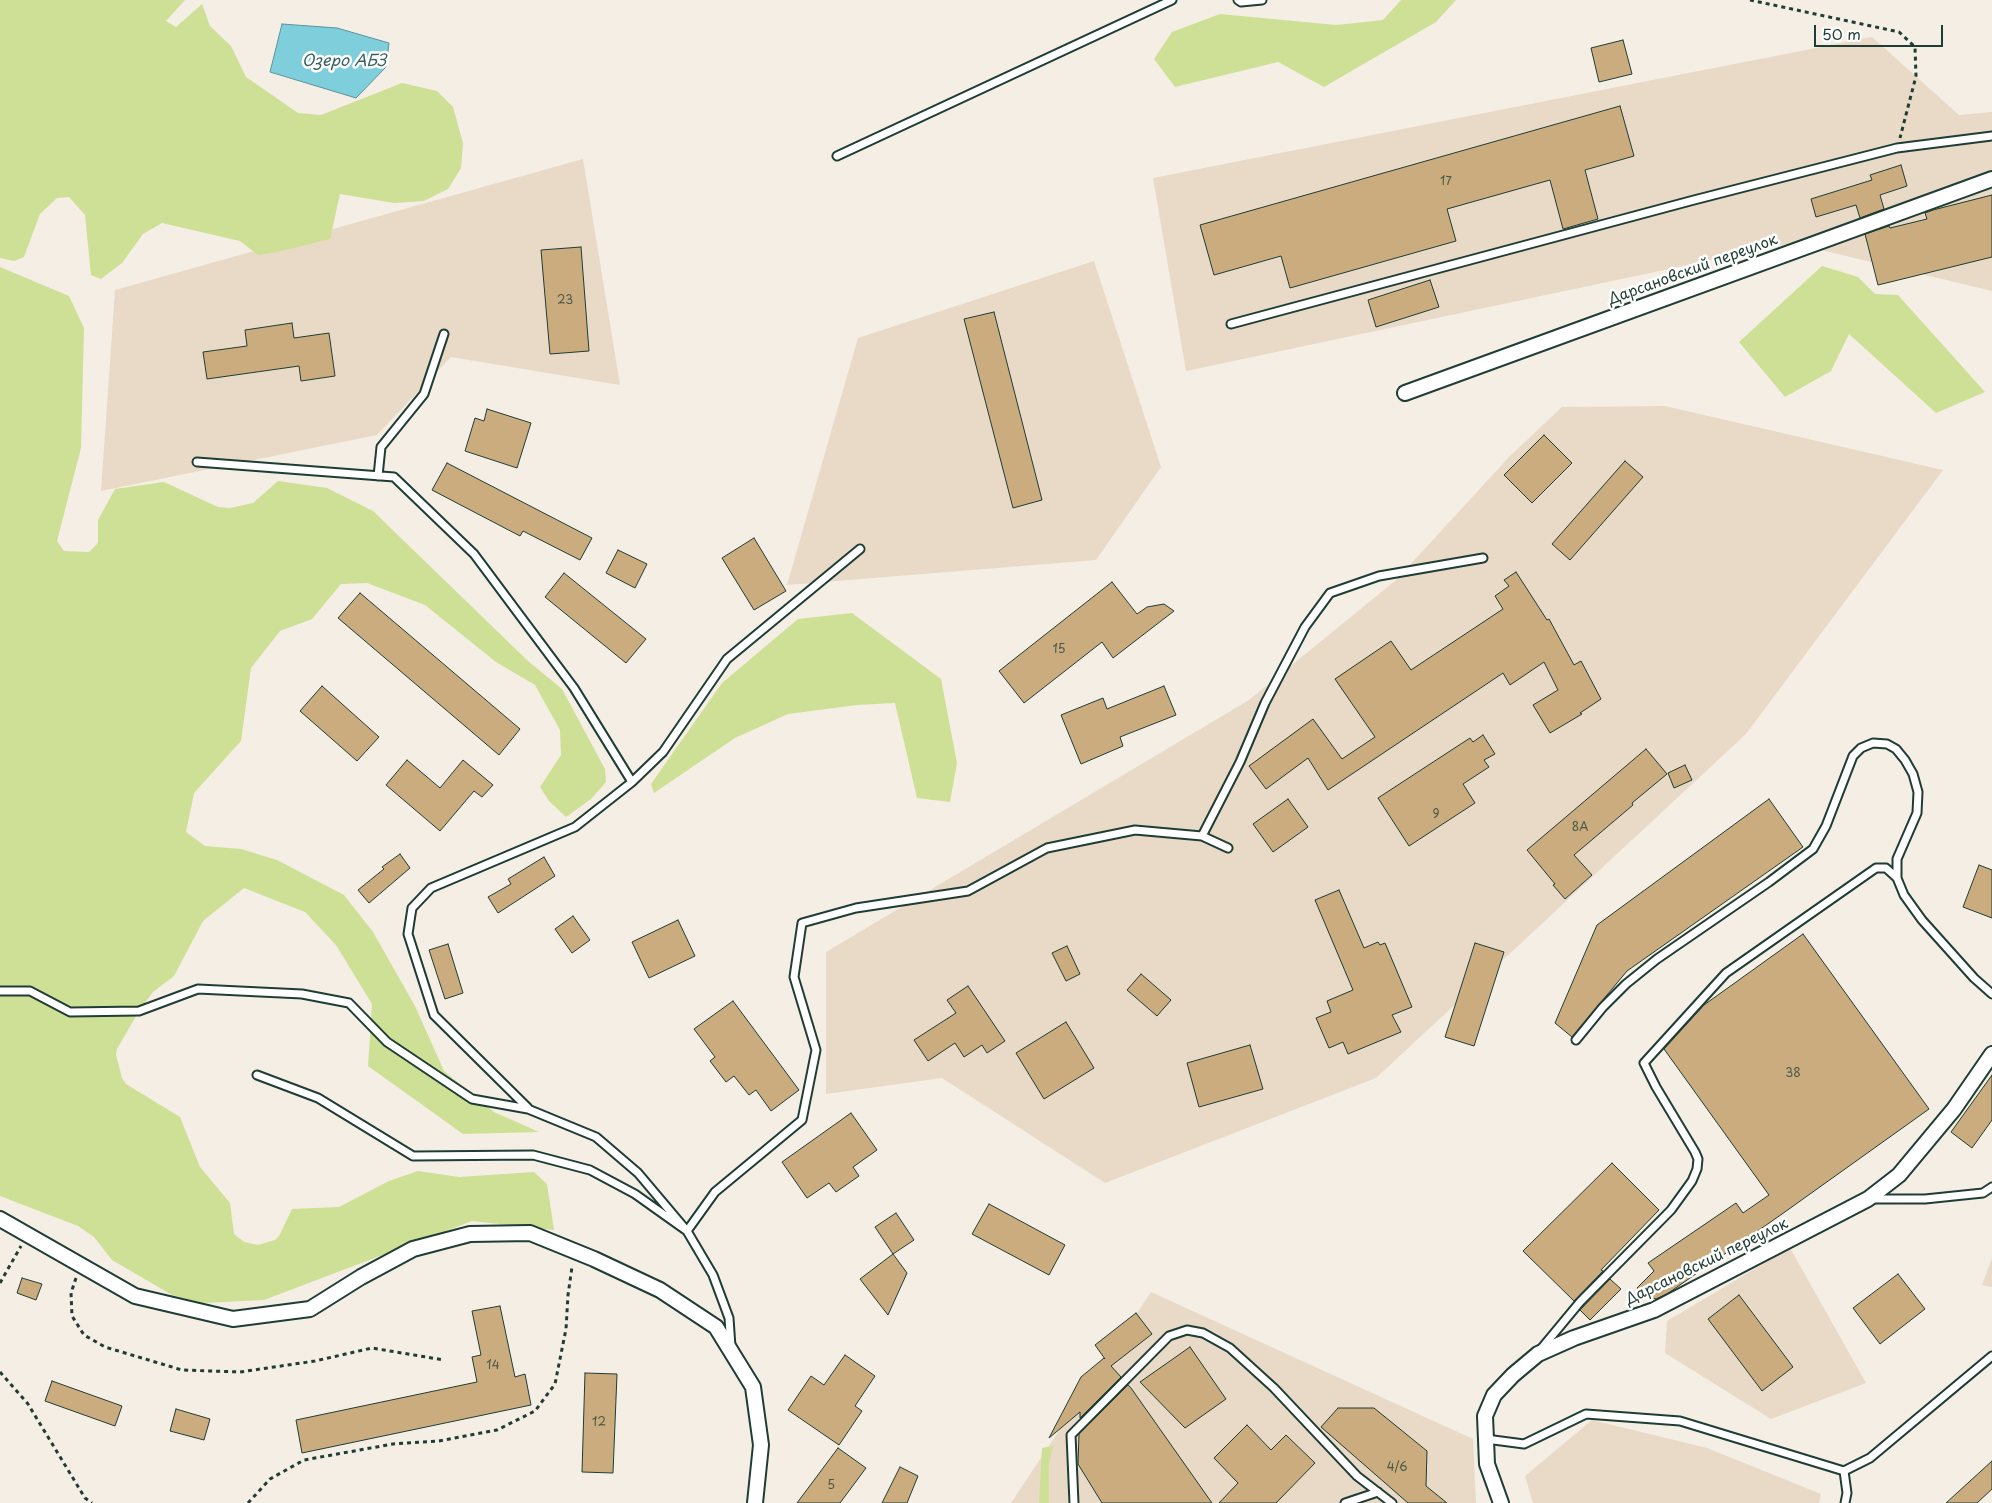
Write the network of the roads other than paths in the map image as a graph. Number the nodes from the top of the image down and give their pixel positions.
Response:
1 (1172, 0) edge
2 (1238, 0) edge
3 (1262, 0) edge
4 (1992, 136) edge
5 (837, 156) dead end
6 (1992, 179) edge
7 (1231, 324) dead end
8 (444, 334) dead end
9 (1405, 393) dead end
10 (198, 462) dead end
11 (378, 476) junction
12 (860, 549) dead end
13 (1483, 558) dead end
14 (632, 782) junction
15 (1202, 836) junction
16 (1228, 848) dead end
17 (1897, 878) junction
18 (0, 992) edge
19 (1992, 993) edge
20 (1576, 1040) dead end
21 (1992, 1054) edge
22 (257, 1075) dead end
23 (528, 1108) junction
24 (1992, 1186) edge
25 (1868, 1199) junction
26 (0, 1219) edge
27 (687, 1231) junction
28 (732, 1353) junction
29 (1538, 1354) junction
30 (1992, 1356) edge
31 (1486, 1439) junction
32 (1844, 1471) junction
33 (1378, 1492) junction
34 (755, 1503) edge
35 (1074, 1503) edge
36 (1345, 1503) edge
37 (1392, 1503) edge
38 (1501, 1503) edge
39 (1845, 1503) edge

1 - 5 lane
2 - 3 lane
4 - 7 lane
6 - 9 street, Дарсановский переулок
8 - 11 lane
10 - 11 lane
11 - 14 lane
12 - 14 lane
13 - 15 lane
14 - 23 lane
15 - 16 lane
15 - 27 lane
17 - 19 lane
17 - 20 lane
17 - 29 lane
18 - 23 lane
21 - 25 street, Дарсановский переулок
22 - 27 lane
23 - 27 lane
24 - 25 lane
25 - 29 street, Дарсановский переулок
26 - 28 street
27 - 28 lane
28 - 34 street
29 - 31 street, Дарсановский переулок
30 - 32 lane
31 - 32 lane
31 - 38 street, Дарсановский переулок
32 - 39 lane
33 - 35 lane
33 - 36 lane
33 - 37 lane

